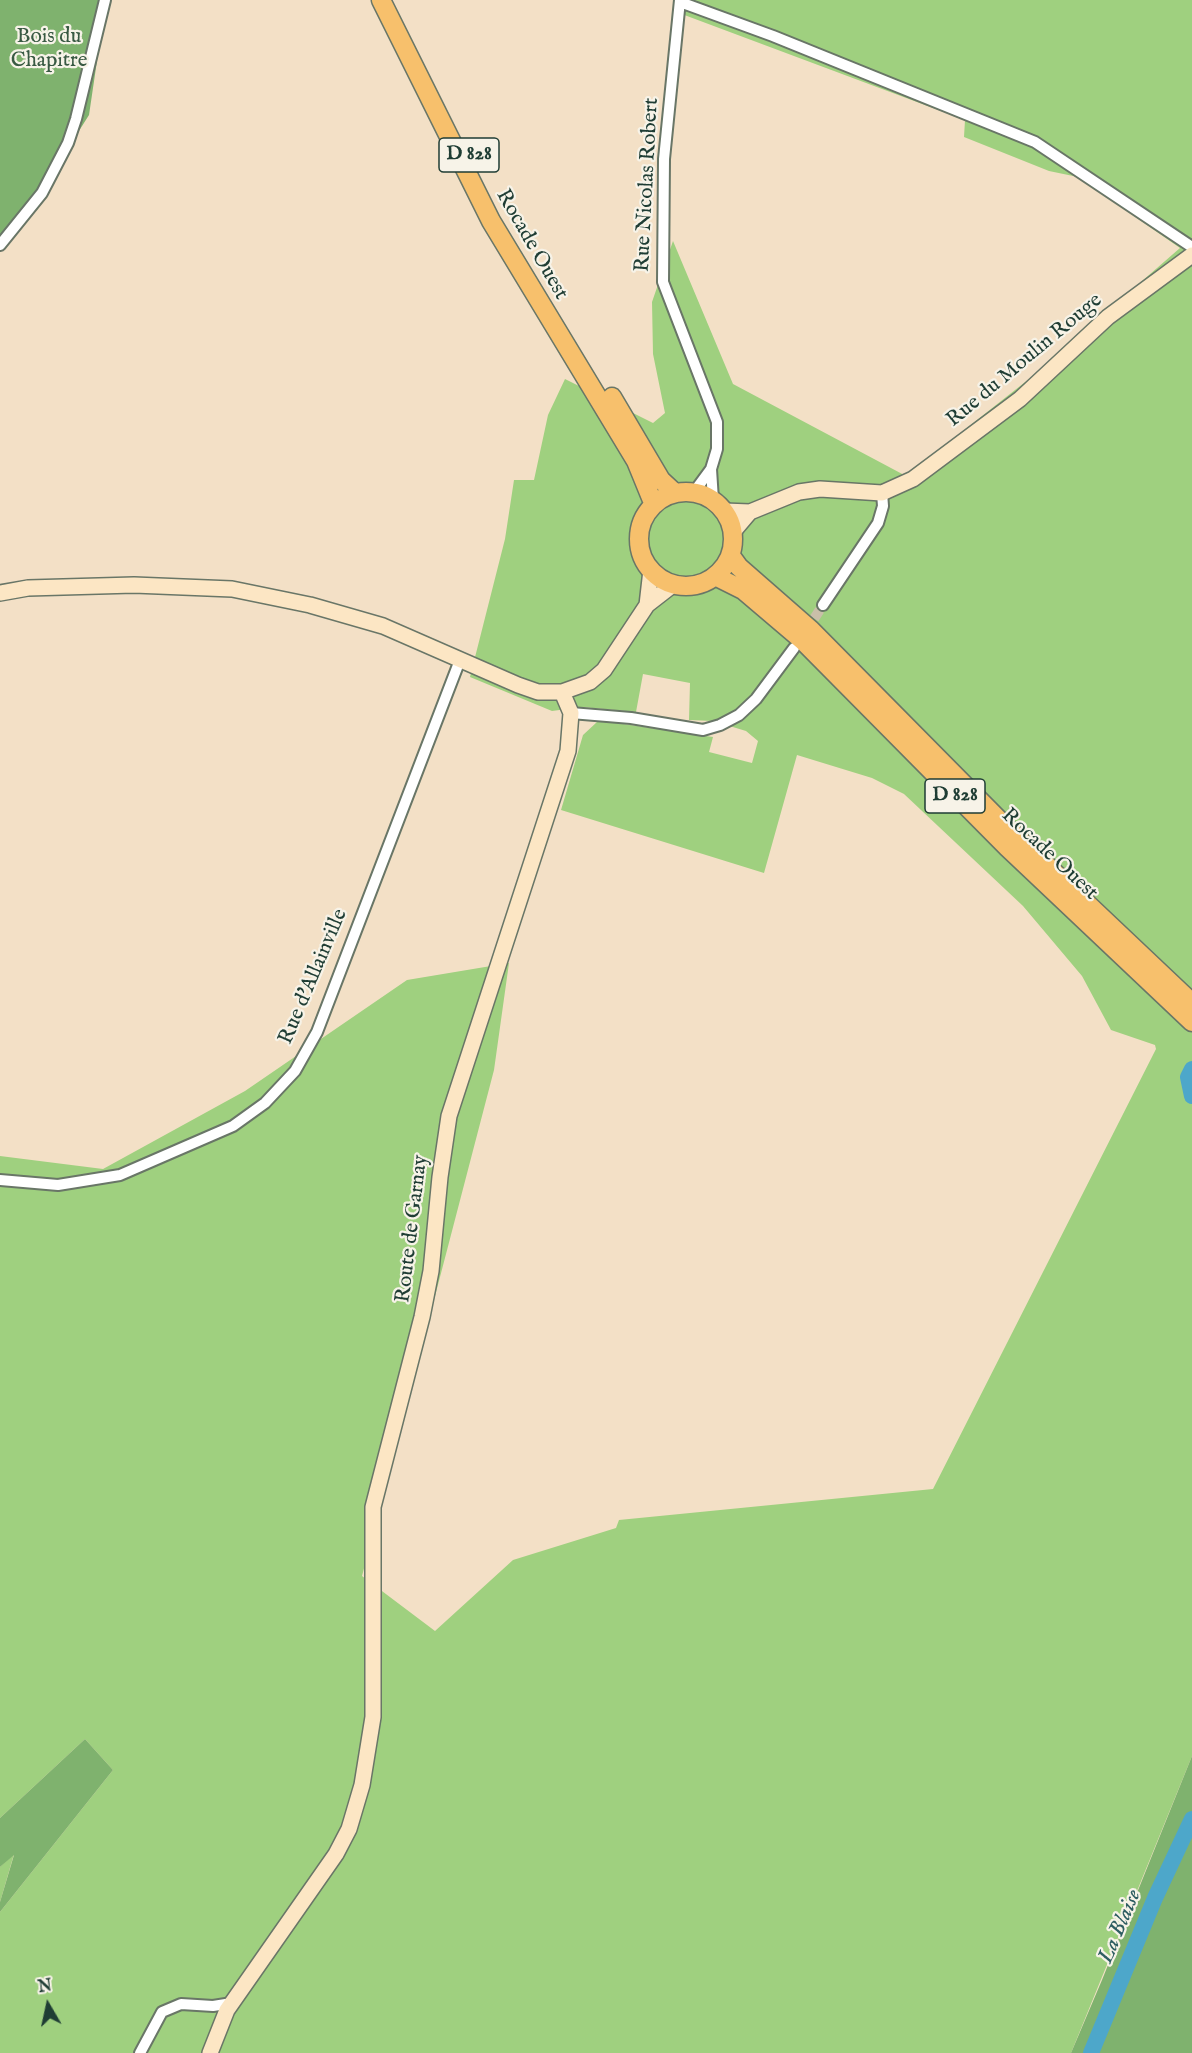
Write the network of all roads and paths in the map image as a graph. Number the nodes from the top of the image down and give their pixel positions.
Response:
1 (105, 0) edge
2 (381, 0) edge
3 (393, 0) edge
4 (680, 1) edge
5 (0, 245) edge
6 (1192, 247) edge
7 (1192, 255) edge
8 (711, 469) junction
9 (694, 492) junction
10 (675, 493) junction
11 (882, 493) junction
12 (654, 504) junction
13 (718, 505) junction
14 (750, 512) junction
15 (733, 532) junction
16 (730, 556) junction
17 (651, 570) junction
18 (716, 576) junction
19 (674, 585) junction
20 (0, 593) edge
21 (646, 605) junction
22 (823, 605) tunnel mouth
23 (794, 648) dead end
24 (460, 660) junction
25 (562, 692) junction
26 (571, 713) junction
27 (1192, 1003) edge
28 (1192, 1022) edge
29 (0, 1180) edge
30 (232, 2003) junction
31 (140, 2053) edge
32 (210, 2053) edge

1 - 5 street
2 - 12 main road, Rocade Ouest / D 828
3 - 10 main road, Rocade Ouest / D 828
4 - 6 street
4 - 8 street, Rue Nicolas Robert
7 - 11 street, Rue du Moulin Rouge
8 - 9 street, Rue Nicolas Robert
8 - 13 street, Rue Nicolas Robert
9 - 10 main road
9 - 13 main road
10 - 12 main road
11 - 14 street, Rue du Moulin Rouge
11 - 22 street
12 - 17 main road
13 - 14 street, Rue du Moulin Rouge
13 - 15 main road
14 - 15 street, Rue du Moulin Rouge
15 - 16 main road
16 - 18 main road
16 - 27 main road, Rocade Ouest / D 828
17 - 19 main road
17 - 21 street
18 - 19 main road
18 - 28 main road, Rocade Ouest / D 828
19 - 21 street
20 - 24 street
21 - 25 street
23 - 26 street
24 - 25 street
24 - 29 street, Rue d'Allainville
25 - 26 street, Route de Garnay
26 - 30 street, Route de Garnay
30 - 31 street
30 - 32 street, Route de Garnay

